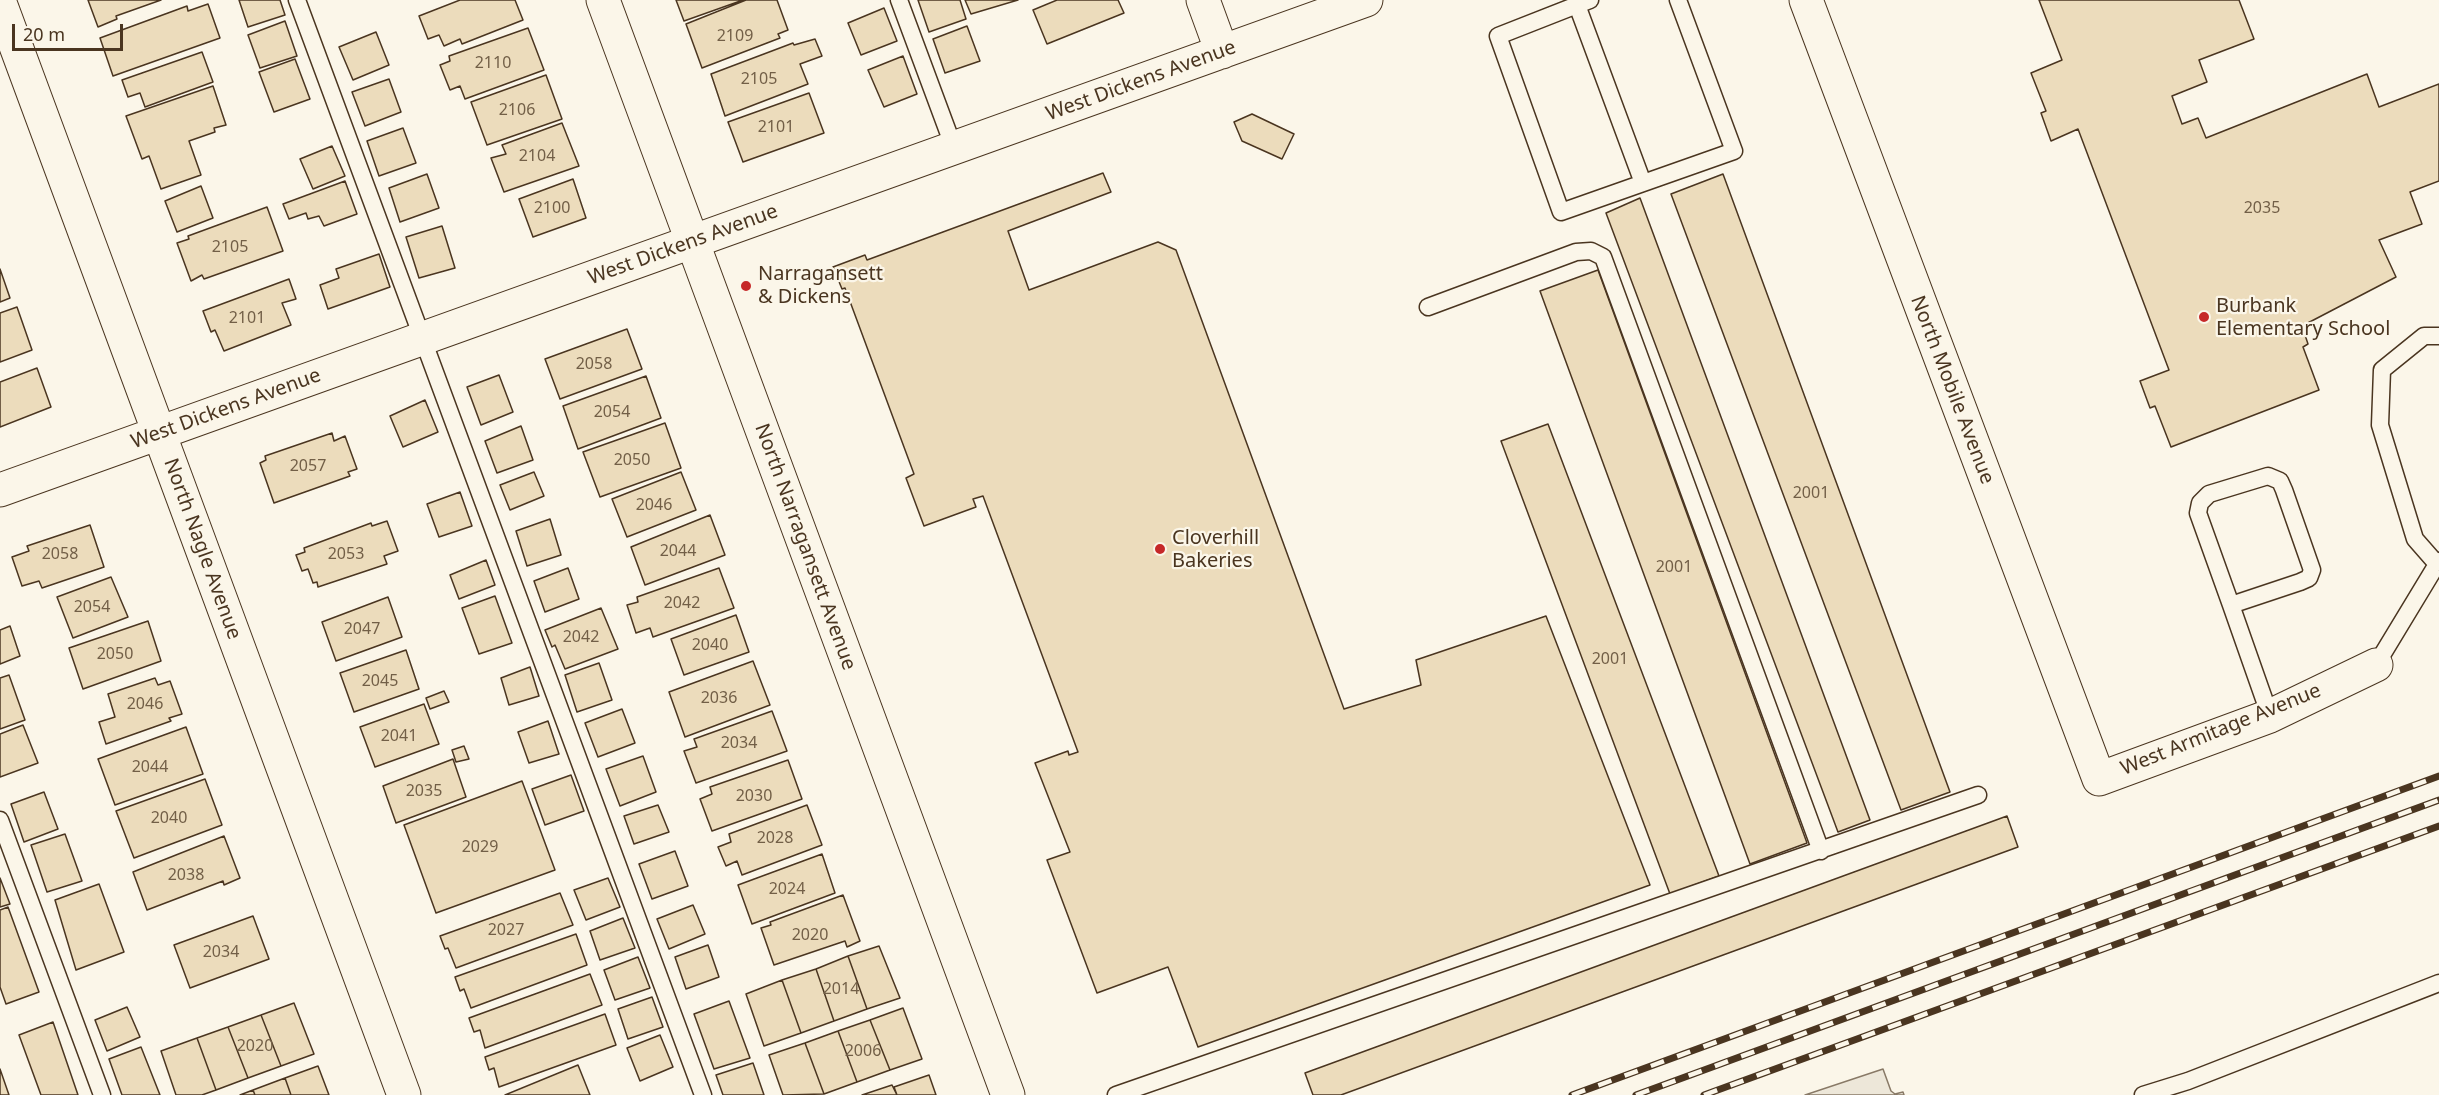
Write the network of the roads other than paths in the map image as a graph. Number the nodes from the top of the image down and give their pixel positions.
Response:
1 (297, 0) edge
2 (603, 0) edge
3 (899, 0) edge
4 (1203, 0) edge
5 (1366, 0) edge
6 (1678, 0) edge
7 (1806, 0) edge
8 (1581, 2) edge
9 (0, 3) edge
10 (1222, 52) junction
11 (954, 148) junction
12 (1643, 183) junction
13 (692, 242) junction
14 (1428, 307) dead end
15 (2439, 336) edge
16 (422, 339) junction
17 (159, 433) junction
18 (0, 490) edge
19 (2438, 562) edge
20 (2231, 605) junction
21 (2376, 665) joint
22 (2270, 716) junction
23 (2099, 779) joint
24 (1978, 795) dead end
25 (0, 820) edge
26 (1821, 850) junction
27 (2439, 983) edge
28 (102, 1095) edge
29 (404, 1095) edge
30 (703, 1095) edge
31 (1008, 1095) edge
32 (1116, 1095) edge
33 (2143, 1095) edge

1 - 16 lane
2 - 13 street, North Narragansett Avenue
3 - 11 lane
4 - 10 street
5 - 10 street, West Dickens Avenue
6 - 12 lane
7 - 23 street, North Mobile Avenue
8 - 12 lane
8 - 12 lane
9 - 17 street, North Nagle Avenue
10 - 11 street, West Dickens Avenue
11 - 13 street, West Dickens Avenue
13 - 16 street, West Dickens Avenue
13 - 31 street, North Narragansett Avenue
14 - 26 lane
15 - 19 lane
16 - 17 street, West Dickens Avenue
16 - 30 lane
17 - 18 street, West Dickens Avenue
17 - 29 street, North Nagle Avenue
19 - 21 lane
20 - 20 lane
20 - 22 lane
21 - 22 street, West Armitage Avenue
22 - 23 street, West Armitage Avenue
24 - 26 lane
25 - 28 lane
26 - 32 lane
27 - 33 lane

